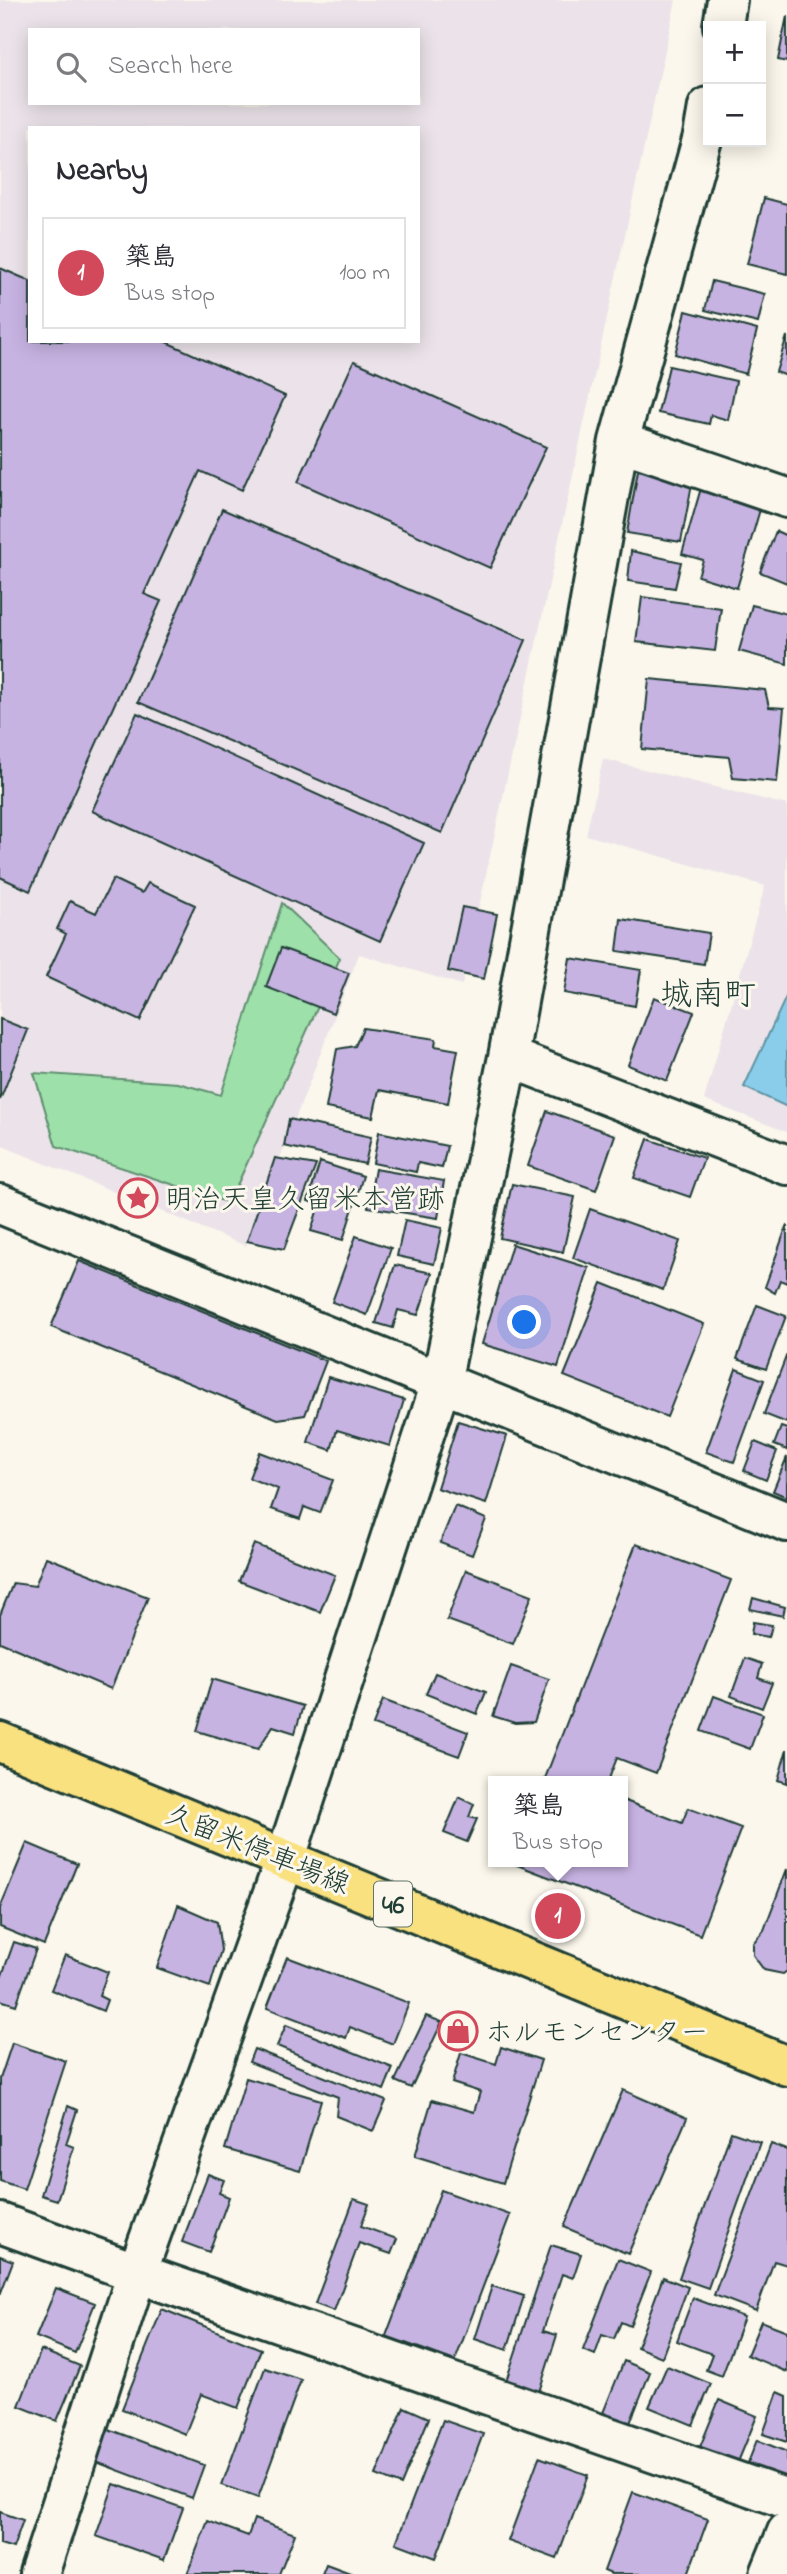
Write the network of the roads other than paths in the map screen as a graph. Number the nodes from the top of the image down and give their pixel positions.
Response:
1 (727, 0) edge
2 (724, 21) edge
3 (703, 136) edge
4 (620, 441) junction
5 (787, 498) edge
6 (508, 1057) junction
7 (787, 1165) edge
8 (0, 1204) edge
9 (442, 1383) junction
10 (787, 1522) edge
11 (0, 1742) edge
12 (285, 1860) junction
13 (787, 2066) edge
14 (0, 2223) edge
15 (137, 2273) junction
16 (787, 2499) edge
17 (787, 2532) edge
18 (39, 2574) edge
19 (770, 2574) edge

1 - 2 street
3 - 4 street
4 - 5 street
4 - 6 street
6 - 7 street
6 - 9 street
8 - 9 street
9 - 10 street
9 - 12 street
11 - 12 main road, 久留米停車場線 / 46
12 - 13 main road, 久留米停車場線 / 46
12 - 15 street
14 - 15 street
15 - 16 street
15 - 18 street
17 - 19 street

